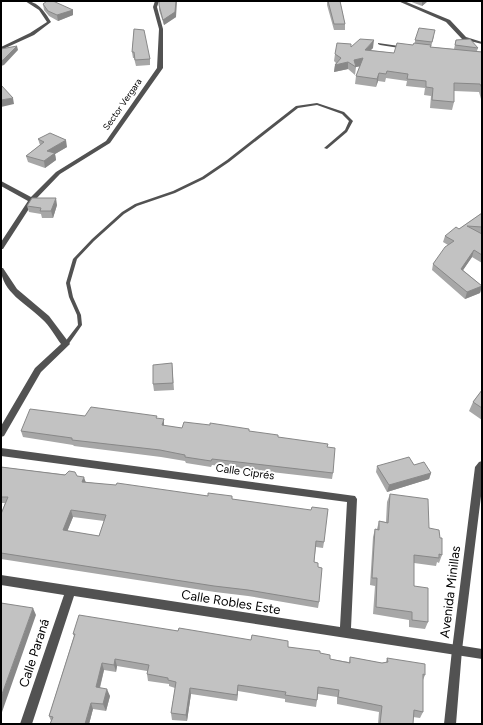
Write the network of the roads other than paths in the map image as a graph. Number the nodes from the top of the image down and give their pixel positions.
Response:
1 (27, 1) edge
2 (157, 1) edge
3 (400, 1) edge
4 (482, 43) edge
5 (380, 44) dead end
6 (411, 48) edge
7 (1, 50) edge
8 (326, 148) dead end
9 (1, 183) edge
10 (32, 200) junction
11 (1, 247) edge
12 (1, 270) edge
13 (66, 344) junction
14 (1, 434) edge
15 (1, 452) edge
16 (482, 465) edge
17 (1, 580) edge
18 (70, 591) junction
19 (345, 633) junction
20 (457, 650) junction
21 (482, 654) edge
22 (26, 724) edge
23 (450, 724) edge

1 - 7 street
2 - 10 street, Sector Vergara
3 - 4 street
5 - 6 street
8 - 13 lane
9 - 10 street
10 - 11 street, Sector Vergara
12 - 13 street
13 - 14 street
15 - 19 street, Calle Ciprés
16 - 20 street, Avenida Minillas
17 - 18 street, Calle Robles Este
18 - 19 street, Calle Robles Este
18 - 22 street, Calle Paraná
19 - 20 street, Calle Robles Este
20 - 21 street, Calle Robles Este
20 - 23 street, Avenida Minillas

